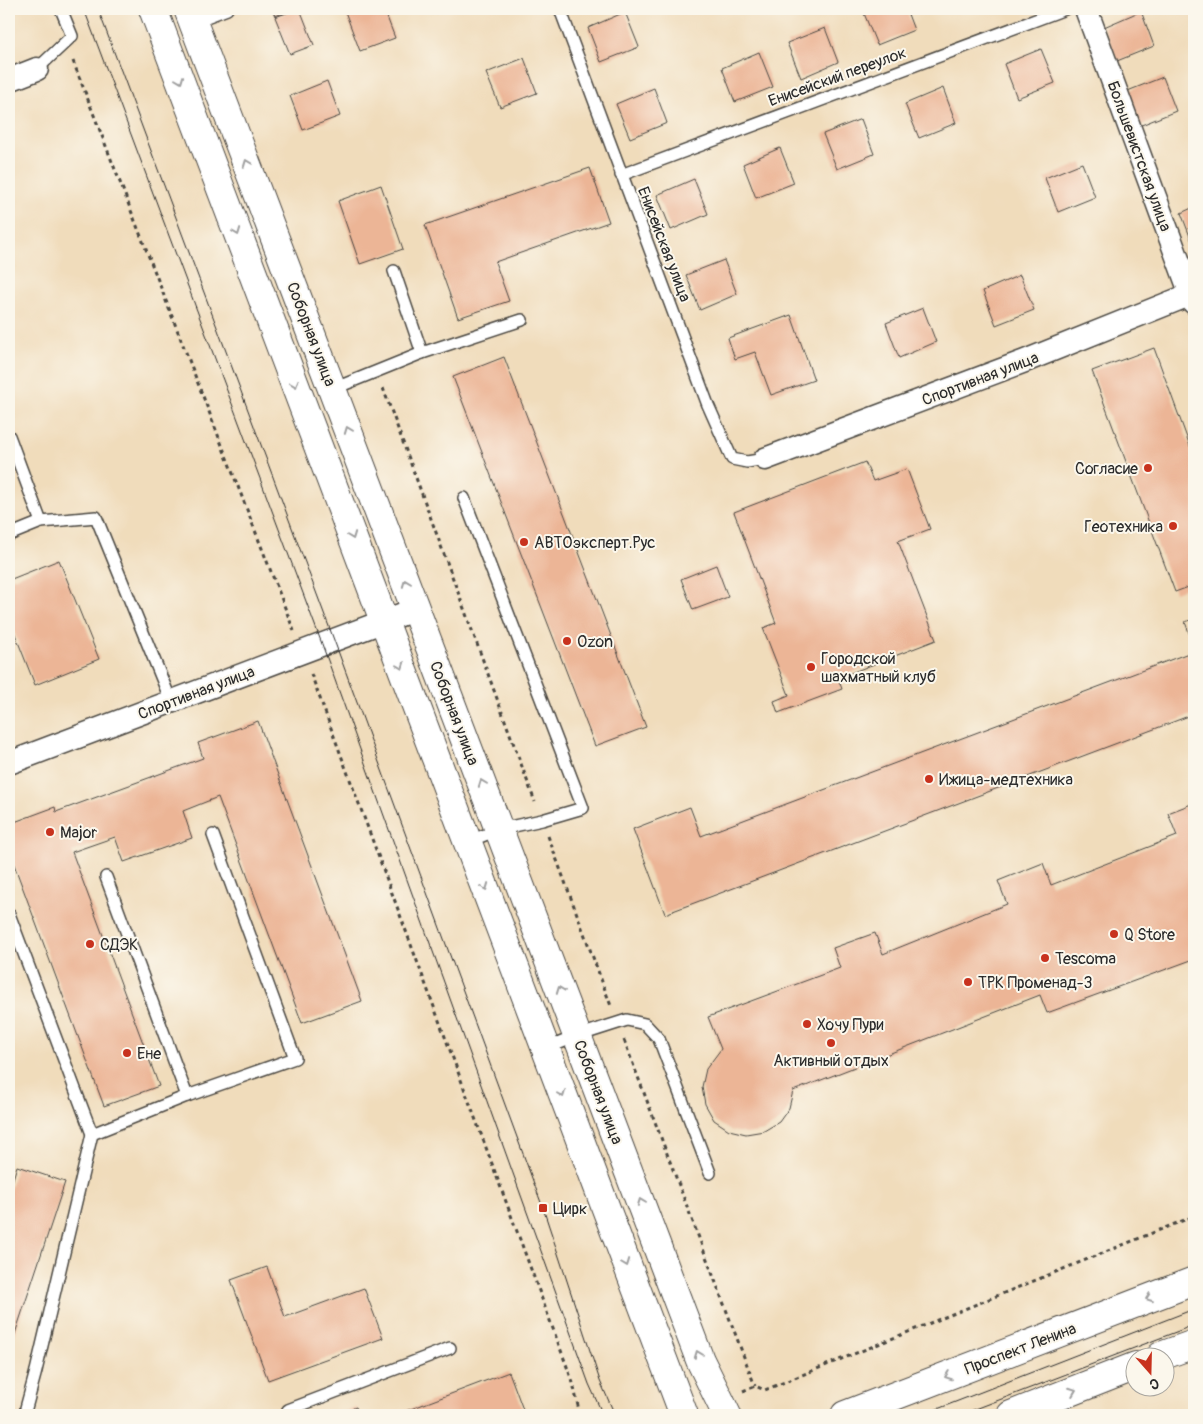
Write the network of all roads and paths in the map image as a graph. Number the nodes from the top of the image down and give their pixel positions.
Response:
1 (61, 9) edge
2 (153, 9) edge
3 (227, 9) edge
4 (560, 9) edge
5 (1065, 9) edge
6 (1086, 9) edge
7 (191, 15) edge
8 (162, 34) junction
9 (65, 42) junction
10 (37, 69) joint
11 (9, 80) edge
12 (621, 174) junction
13 (394, 271) dead end
14 (1193, 297) edge
15 (522, 320) dead end
16 (422, 353) junction
17 (376, 371) junction
18 (333, 389) junction
19 (9, 436) edge
20 (764, 459) joint
21 (464, 498) dead end
22 (41, 522) junction
23 (9, 535) edge
24 (416, 608) junction
25 (384, 621) junction
26 (296, 636) dead end
27 (309, 669) dead end
28 (171, 701) junction
29 (9, 763) edge
30 (542, 820) junction
31 (500, 829) junction
32 (213, 834) dead end
33 (468, 842) junction
34 (106, 876) dead end
35 (9, 914) edge
36 (618, 1023) junction
37 (577, 1036) junction
38 (545, 1049) junction
39 (187, 1096) junction
40 (92, 1134) junction
41 (710, 1173) dead end
42 (1194, 1216) edge
43 (1194, 1281) edge
44 (1194, 1344) edge
45 (450, 1348) dead end
46 (1176, 1351) edge
47 (1126, 1370) edge
48 (755, 1386) junction
49 (740, 1392) dead end
50 (26, 1408) dead end
51 (1194, 1408) edge
52 (290, 1415) edge
53 (580, 1415) edge
54 (684, 1415) edge
55 (727, 1415) edge
56 (845, 1415) edge
57 (1011, 1415) edge
58 (1177, 1415) edge

1 - 9 lane
2 - 8 main road, Соборная улица
3 - 7 lane
4 - 12 lane, Енисейская улица
5 - 12 lane, Енисейский переулок
6 - 14 street, Большевистская улица
7 - 8 street
18 -> 7 main road, Соборная улица
8 -> 25 main road, Соборная улица
9 - 10 lane
9 - 26 path
10 - 11 street
12 - 20 lane, Енисейская улица
13 - 16 lane
14 - 20 street, Спортивная улица
15 - 16 lane
16 - 17 lane
17 - 18 lane
17 - 30 path
24 -> 18 main road, Соборная улица
19 - 22 lane
21 - 30 lane
22 - 23 lane
22 - 28 lane
24 - 25 street, Спортивная улица
31 -> 24 main road, Соборная улица
25 - 28 street, Спортивная улица
25 -> 33 main road, Соборная улица
27 - 53 path
28 - 29 street, Спортивная улица
30 - 31 lane
30 - 36 path
31 - 33 lane
37 -> 31 main road, Соборная улица
32 - 39 lane
33 -> 38 main road, Соборная улица
34 - 39 lane
35 - 40 lane
36 - 37 lane
36 - 41 lane
36 - 48 path
37 - 38 lane
55 -> 37 main road, Соборная улица
38 -> 54 main road, Соборная улица
39 - 40 lane
40 - 50 lane
42 - 48 path
43 -> 56 main road, Проспект Ленина
44 - 46 main road
45 - 52 lane
57 -> 47 main road
48 - 49 path
51 - 58 path

